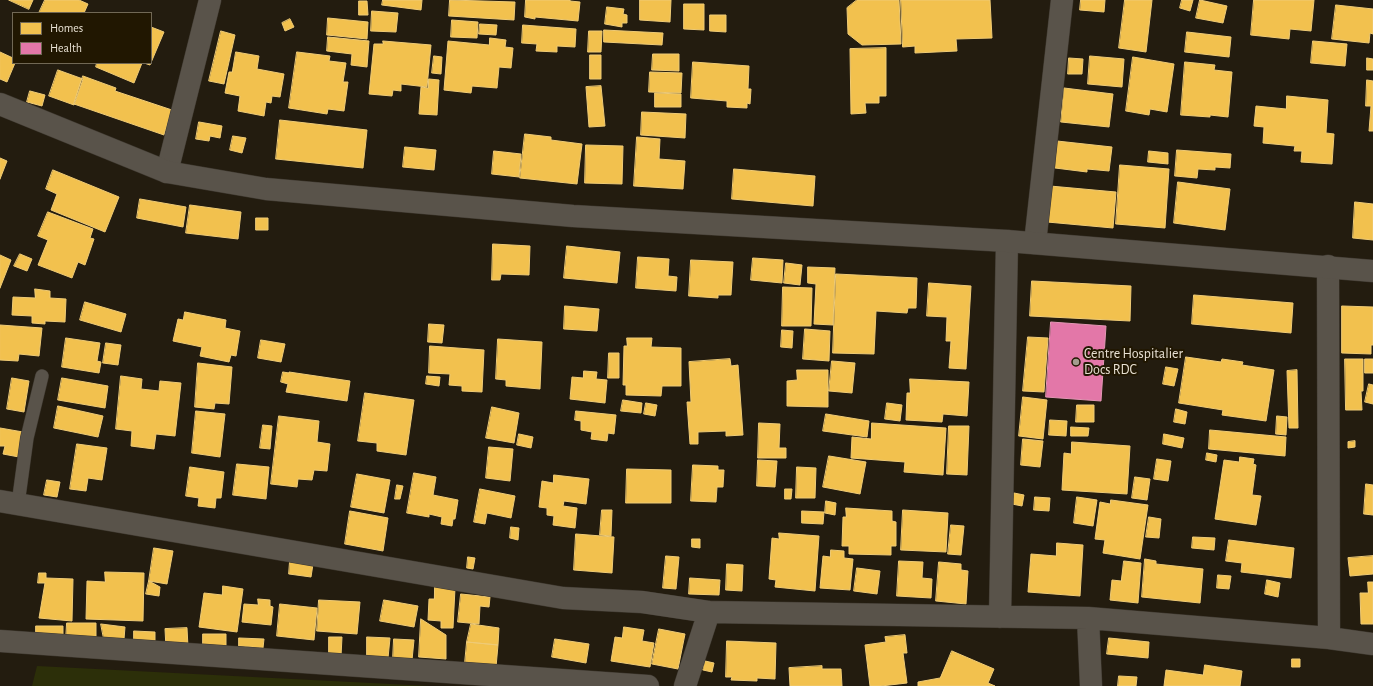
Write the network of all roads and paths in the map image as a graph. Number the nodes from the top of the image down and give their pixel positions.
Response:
1 (210, 0) edge
2 (1062, 0) edge
3 (0, 104) edge
4 (167, 172) junction
5 (1007, 241) junction
6 (1035, 243) junction
7 (1328, 266) junction
8 (1373, 271) edge
9 (42, 376) dead end
10 (9, 503) edge
11 (709, 612) junction
12 (1000, 617) junction
13 (1088, 618) junction
14 (1329, 638) junction
15 (0, 642) edge
16 (1373, 644) edge
17 (648, 686) edge
18 (685, 686) edge
19 (1091, 686) edge

1 - 4 street
2 - 6 street
3 - 4 street
4 - 5 street
5 - 6 street
5 - 12 street
6 - 7 street
7 - 8 street
7 - 14 street
9 - 10 lane
10 - 11 street
11 - 12 street
11 - 18 street
12 - 13 street
13 - 14 street
13 - 19 street
14 - 16 street
15 - 17 street

